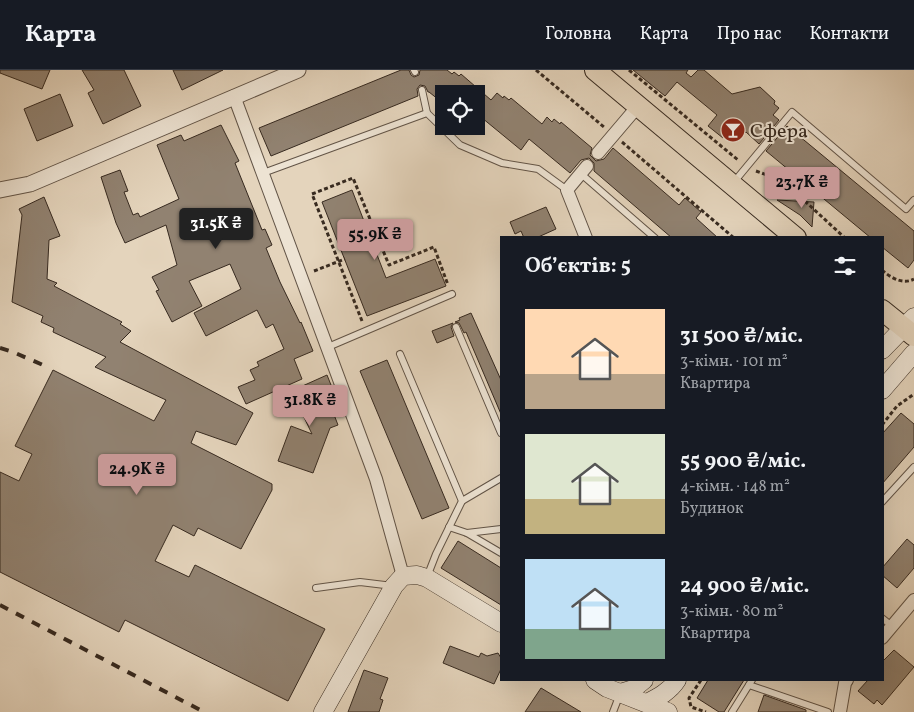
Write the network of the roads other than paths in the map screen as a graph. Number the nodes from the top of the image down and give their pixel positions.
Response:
1 (298, 70) edge
2 (596, 70) edge
3 (422, 90) dead end
4 (234, 96) junction
5 (638, 106) junction
6 (427, 113) junction
7 (598, 153) dead end
8 (584, 170) joint
9 (263, 173) junction
10 (732, 184) junction
11 (0, 190) edge
12 (567, 190) junction
13 (914, 200) edge
14 (585, 236) edge
15 (653, 236) edge
16 (794, 236) edge
17 (452, 294) road end
18 (884, 311) edge
19 (456, 327) dead end
20 (911, 327) edge
21 (328, 347) junction
22 (884, 348) edge
23 (914, 353) edge
24 (400, 354) dead end
25 (884, 388) edge
26 (500, 431) edge
27 (914, 467) edge
28 (500, 479) edge
29 (884, 500) edge
30 (462, 501) junction
31 (449, 527) junction
32 (500, 529) edge
33 (467, 533) junction
34 (500, 552) edge
35 (427, 578) junction
36 (399, 581) junction
37 (316, 588) dead end
38 (914, 600) edge
39 (887, 622) edge
40 (500, 623) edge
41 (597, 681) edge
42 (643, 681) edge
43 (846, 681) edge
44 (751, 682) edge
45 (675, 684) edge
46 (620, 693) junction
47 (647, 703) junction
48 (323, 712) edge
49 (613, 712) edge
50 (668, 712) edge
51 (675, 712) edge
52 (732, 712) edge
53 (828, 712) edge
54 (840, 712) edge

1 - 4 street
2 - 5 main road
3 - 6 lane
4 - 9 street
4 - 11 street
5 - 7 street
5 - 10 main road
6 - 9 lane
6 - 12 lane
8 - 12 street
8 - 15 lane
9 - 21 street
10 - 13 lane
10 - 16 main road
12 - 14 street
17 - 21 lane
18 - 20 main road
19 - 26 lane
20 - 22 main road
21 - 36 street
23 - 25 main road
24 - 30 lane
27 - 29 lane
28 - 30 lane
30 - 31 lane
31 - 33 lane
31 - 35 lane
32 - 33 lane
33 - 34 lane
35 - 36 main road
35 - 40 main road
36 - 37 lane
36 - 48 main road
38 - 39 street
41 - 46 main road
42 - 46 main road
43 - 54 street
44 - 52 lane
44 - 53 lane
45 - 47 main road
45 - 51 main road
46 - 47 main road
46 - 49 lane
47 - 50 main road

